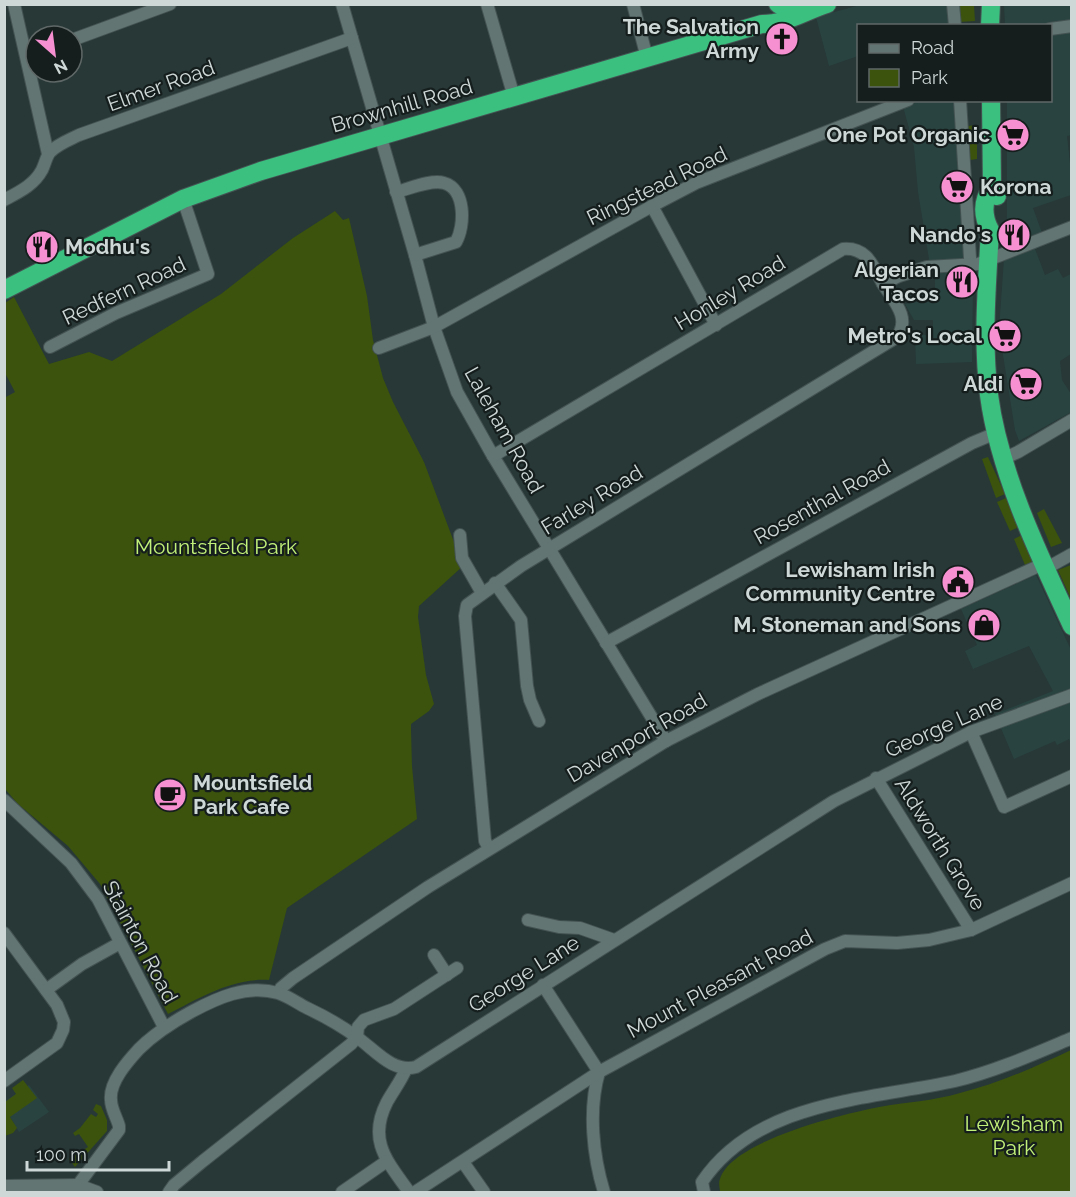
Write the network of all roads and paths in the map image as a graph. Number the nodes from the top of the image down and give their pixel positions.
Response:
1 (14, 4) edge
2 (170, 4) edge
3 (342, 4) edge
4 (487, 4) edge
5 (633, 4) edge
6 (778, 4) edge
7 (827, 4) edge
8 (953, 4) edge
9 (991, 4) edge
10 (807, 10) junction
11 (762, 24) junction
12 (954, 24) edge
13 (990, 24) edge
14 (1071, 27) edge
15 (1052, 28) edge
16 (24, 34) edge
17 (84, 36) edge
18 (352, 38) junction
19 (647, 58) junction
20 (36, 84) edge
21 (514, 97) junction
22 (903, 102) edge
23 (960, 102) edge
24 (991, 102) edge
25 (380, 135) junction
26 (48, 154) junction
27 (396, 192) junction
28 (183, 199) junction
29 (4, 200) edge
30 (651, 206) junction
31 (1071, 227) edge
32 (415, 255) junction
33 (979, 258) junction
34 (883, 284) junction
35 (4, 290) edge
36 (716, 325) junction
37 (434, 327) junction
38 (50, 347) dead end
39 (379, 348) dead end
40 (1071, 420) edge
41 (996, 434) junction
42 (493, 456) junction
43 (1003, 459) junction
44 (460, 535) dead end
45 (549, 549) junction
46 (1071, 555) edge
47 (1044, 566) junction
48 (495, 583) junction
49 (482, 593) junction
50 (1071, 626) edge
51 (606, 644) junction
52 (1071, 695) edge
53 (539, 721) dead end
54 (971, 732) junction
55 (666, 741) junction
56 (1071, 776) edge
57 (876, 778) junction
58 (4, 800) edge
59 (489, 848) junction
60 (1071, 883) edge
61 (528, 920) dead end
62 (971, 930) junction
63 (4, 933) edge
64 (614, 940) junction
65 (120, 943) junction
66 (434, 956) dead end
67 (543, 986) junction
68 (46, 990) junction
69 (279, 993) junction
70 (164, 1027) junction
71 (357, 1036) junction
72 (1071, 1038) edge
73 (406, 1069) junction
74 (599, 1072) junction
75 (4, 1081) edge
76 (387, 1161) junction
77 (463, 1162) junction
78 (78, 1185) junction
79 (4, 1186) edge
80 (97, 1192) edge
81 (169, 1192) edge
82 (342, 1192) edge
83 (409, 1192) edge
84 (415, 1192) edge
85 (484, 1192) edge
86 (604, 1192) edge
87 (704, 1192) edge

1 - 16 street
2 - 17 street
3 - 18 street, Laleham Road
4 - 21 street
5 - 19 street
6 - 10 highway
6 - 11 highway
7 - 10 highway, Brownhill Road
8 - 12 street
9 - 13 highway
10 - 11 highway, Brownhill Road
11 - 19 highway, Brownhill Road
14 - 15 street
18 - 25 street, Laleham Road
18 - 26 street, Elmer Road
19 - 21 highway, Brownhill Road
20 - 26 street
21 - 25 highway, Brownhill Road
22 - 30 street, Ringstead Road
23 - 33 street
24 - 33 highway
25 - 27 street, Laleham Road
25 - 28 highway, Brownhill Road
26 - 29 street, Elmer Road
27 - 32 street, Laleham Road
27 - 32 street
28 - 35 highway, Brownhill Road
28 - 38 street, Redfern Road
30 - 36 street
30 - 37 street, Ringstead Road
31 - 33 street
32 - 37 street, Laleham Road
33 - 34 street
33 - 41 highway
34 - 36 street, Honley Road
34 - 45 street, Farley Road
36 - 42 street, Honley Road
37 - 39 street, Ringstead Road
37 - 42 street, Laleham Road
40 - 43 street
41 - 43 highway
41 - 51 street, Rosenthal Road
42 - 45 street, Laleham Road
43 - 47 highway
44 - 49 street
45 - 48 street, Farley Road
45 - 51 street, Laleham Road
46 - 47 street, Davenport Road
47 - 50 highway
47 - 55 street, Davenport Road
48 - 49 street, Farley Road
48 - 53 street
49 - 59 street, Farley Road
51 - 55 street, Laleham Road
52 - 54 street, George Lane
54 - 56 street
54 - 57 street, George Lane
55 - 59 street, Davenport Road
57 - 62 street, Aldworth Grove
57 - 64 street, George Lane
58 - 65 street, Stainton Road
59 - 69 street, Davenport Road
60 - 62 street, Mount Pleasant Road
61 - 64 street
62 - 74 street, Mount Pleasant Road
63 - 68 street
64 - 67 street, George Lane
65 - 68 street
65 - 70 street, Stainton Road
66 - 71 street
67 - 73 street, George Lane
67 - 74 street
68 - 75 street
69 - 70 street
69 - 71 street
70 - 78 street
71 - 73 street
71 - 81 street
72 - 87 street
73 - 76 street
74 - 77 street, Mount Pleasant Road
74 - 86 street
76 - 82 street
76 - 83 street
77 - 84 street, Mount Pleasant Road
77 - 85 street
78 - 79 street
78 - 80 street

